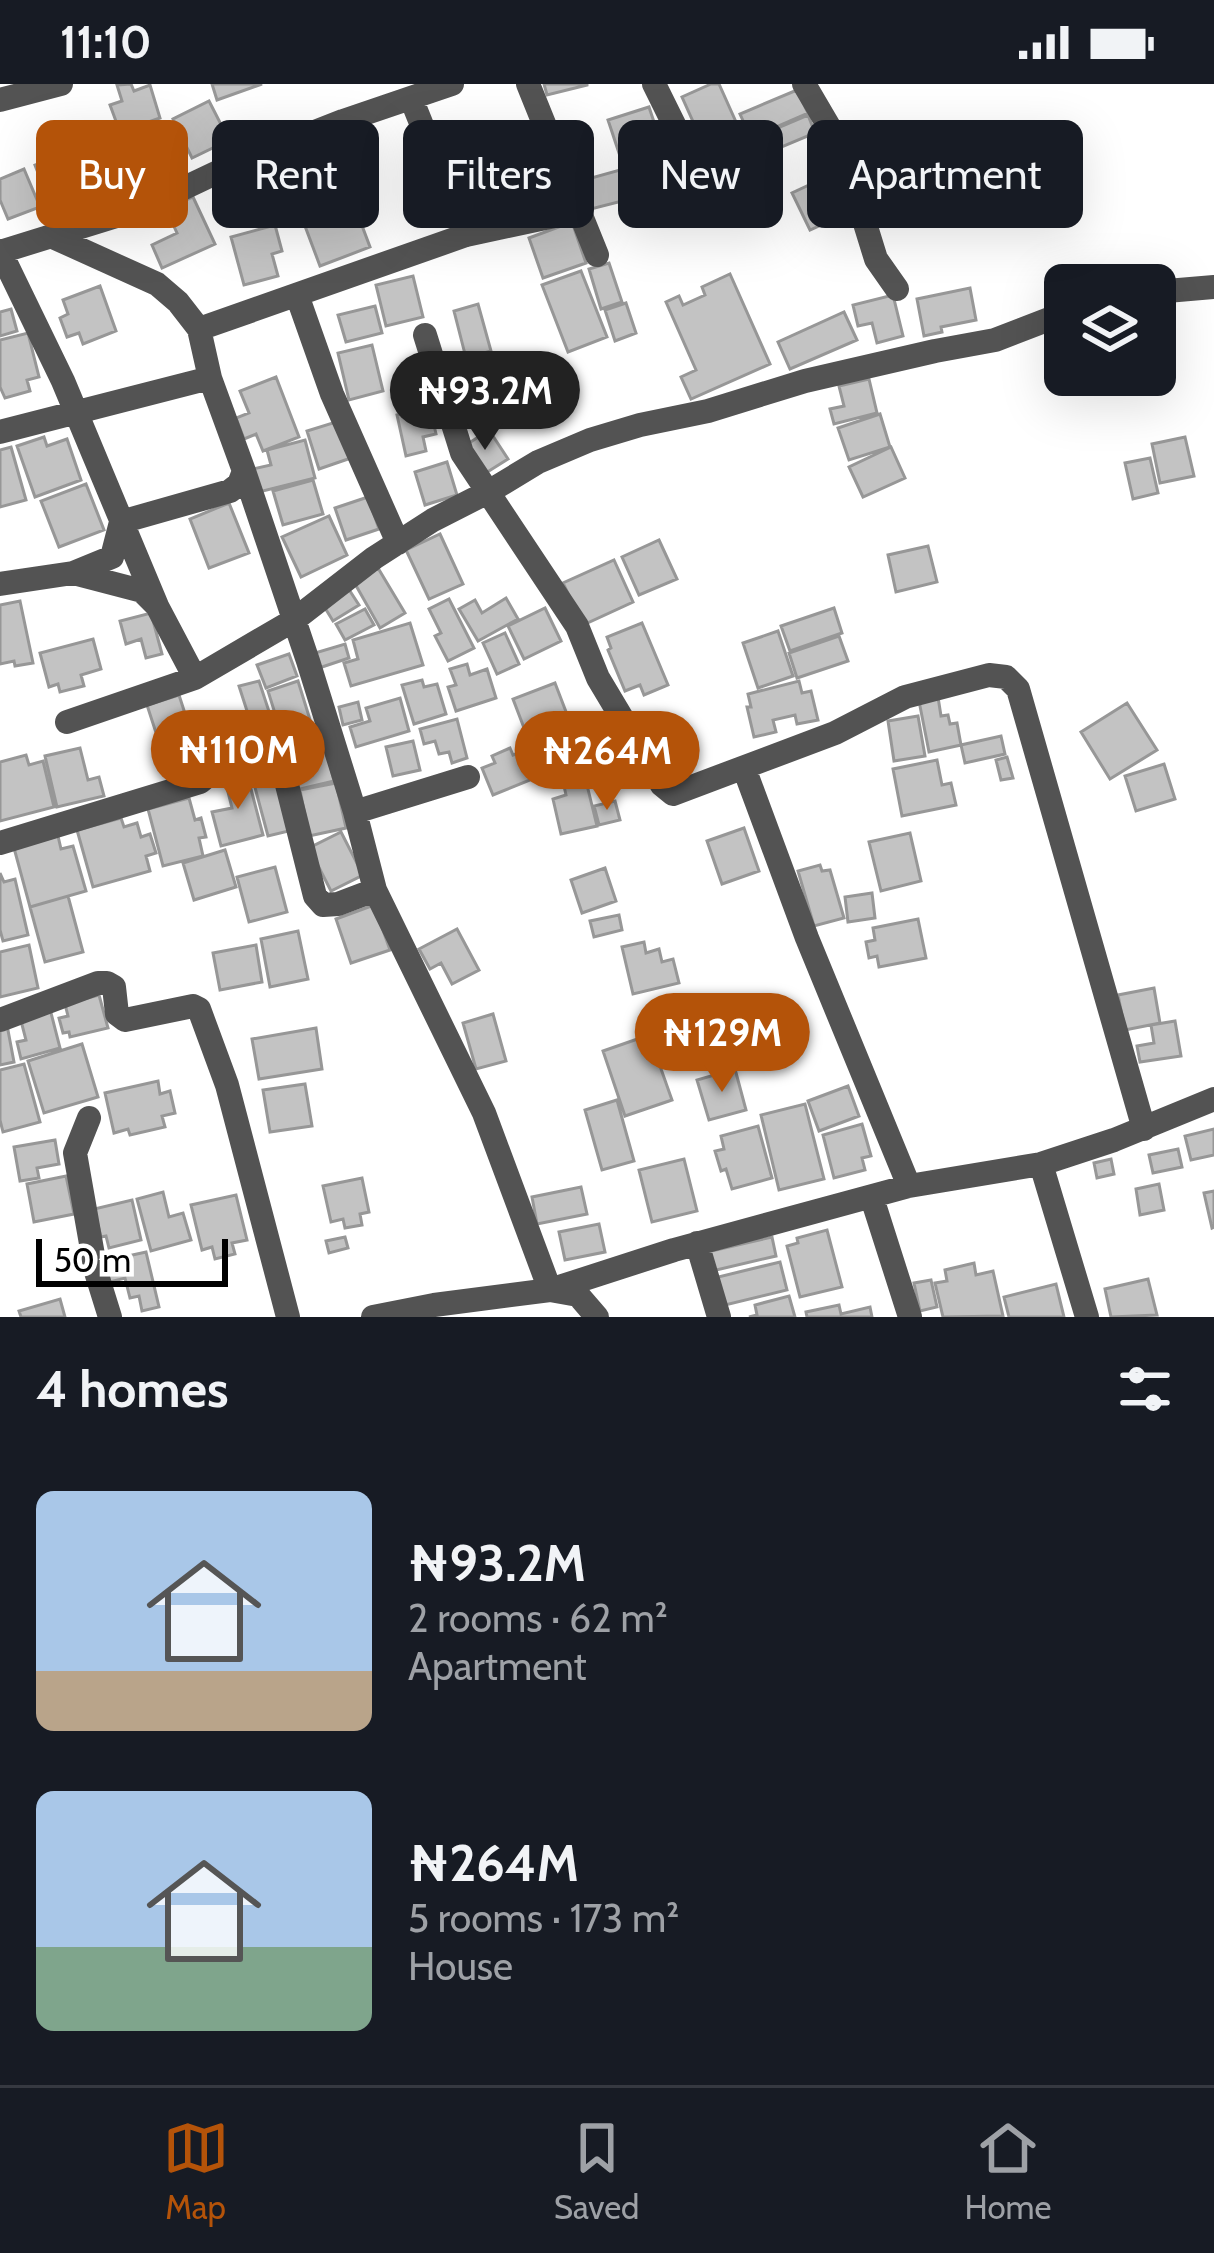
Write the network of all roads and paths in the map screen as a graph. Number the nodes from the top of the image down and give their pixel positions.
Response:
1 (61, 84) edge
2 (452, 84) edge
3 (528, 84) edge
4 (654, 84) edge
5 (804, 84) edge
6 (411, 98) junction
7 (0, 100) edge
8 (542, 120) edge
9 (672, 120) edge
10 (499, 228) edge
11 (585, 228) edge
12 (466, 235) junction
13 (53, 237) junction
14 (0, 252) edge
15 (596, 255) dead end
16 (1214, 286) edge
17 (897, 289) dead end
18 (1176, 290) edge
19 (297, 295) junction
20 (1044, 322) edge
21 (200, 329) junction
22 (425, 335) dead end
23 (210, 378) junction
24 (74, 412) junction
25 (0, 432) edge
26 (244, 471) junction
27 (490, 491) junction
28 (121, 522) junction
29 (398, 543) junction
30 (73, 573) junction
31 (0, 584) edge
32 (157, 606) junction
33 (294, 620) junction
34 (195, 678) junction
35 (68, 722) dead end
36 (329, 734) junction
37 (278, 749) junction
38 (744, 768) junction
39 (469, 777) dead end
40 (355, 812) junction
41 (0, 843) edge
42 (375, 890) junction
43 (0, 1020) edge
44 (1214, 1099) edge
45 (89, 1118) dead end
46 (1144, 1129) junction
47 (1041, 1164) junction
48 (909, 1186) junction
49 (872, 1198) junction
50 (697, 1243) junction
51 (550, 1290) junction
52 (110, 1317) edge
53 (288, 1317) edge
54 (373, 1317) edge
55 (597, 1317) edge
56 (718, 1317) edge
57 (910, 1317) edge
58 (1088, 1317) edge

1 - 7 street
2 - 6 street
3 - 8 street
4 - 9 street
5 - 17 street
6 - 12 street
6 - 13 street
10 - 12 street
11 - 15 street
12 - 19 street
13 - 14 street
13 - 21 street
14 - 24 street
16 - 18 street
19 - 21 street
19 - 29 street
20 - 27 street
21 - 23 street
22 - 27 street
23 - 24 street
23 - 26 street
24 - 25 street
24 - 28 street
26 - 28 street
26 - 33 street
27 - 29 street
27 - 38 street
28 - 30 street
28 - 32 street
29 - 33 street
30 - 31 street
30 - 32 street
32 - 34 street
33 - 34 street
33 - 36 street
34 - 35 street
36 - 37 street
36 - 40 street
37 - 41 street
37 - 42 street
38 - 46 street
38 - 48 street
39 - 40 street
40 - 42 street
42 - 51 street
43 - 53 street
44 - 46 street
45 - 52 street
46 - 47 street
47 - 48 street
47 - 58 street
48 - 49 street
49 - 50 street
49 - 57 street
50 - 51 street
50 - 56 street
51 - 54 street
51 - 55 street

